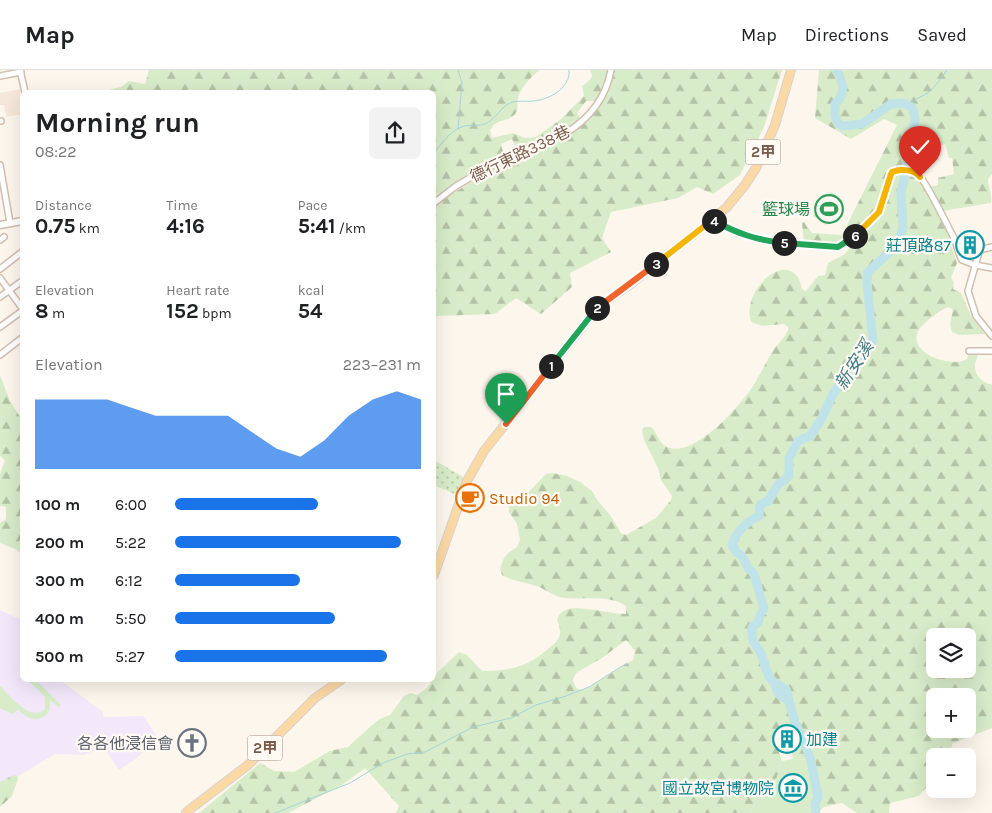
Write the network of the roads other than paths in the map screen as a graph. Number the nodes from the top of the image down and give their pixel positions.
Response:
1 (611, 70) edge
2 (791, 70) edge
3 (20, 71) edge
4 (0, 76) edge
5 (24, 90) edge
6 (0, 165) edge
7 (436, 201) edge
8 (712, 220) junction
9 (20, 222) edge
10 (10, 224) junction
11 (0, 225) edge
12 (992, 247) edge
13 (20, 254) edge
14 (975, 265) junction
15 (992, 268) edge
16 (0, 269) edge
17 (0, 279) edge
18 (20, 283) edge
19 (9, 291) junction
20 (0, 297) edge
21 (20, 307) edge
22 (20, 312) edge
23 (0, 327) edge
24 (992, 336) edge
25 (20, 340) edge
26 (970, 351) dead end
27 (992, 352) edge
28 (0, 355) edge
29 (436, 569) edge
30 (338, 682) edge
31 (186, 813) edge

1 - 7 street, 德行東路338巷
2 - 8 main road, 2甲
3 - 4 street
3 - 5 street
6 - 10 street
8 - 14 street
8 - 29 main road, 2甲
9 - 10 street
10 - 11 street
12 - 14 street
13 - 16 street
14 - 15 street
14 - 24 street
17 - 19 street
18 - 19 street
19 - 20 street
19 - 21 street
22 - 23 street
25 - 28 street
26 - 27 street
30 - 31 main road, 2甲

